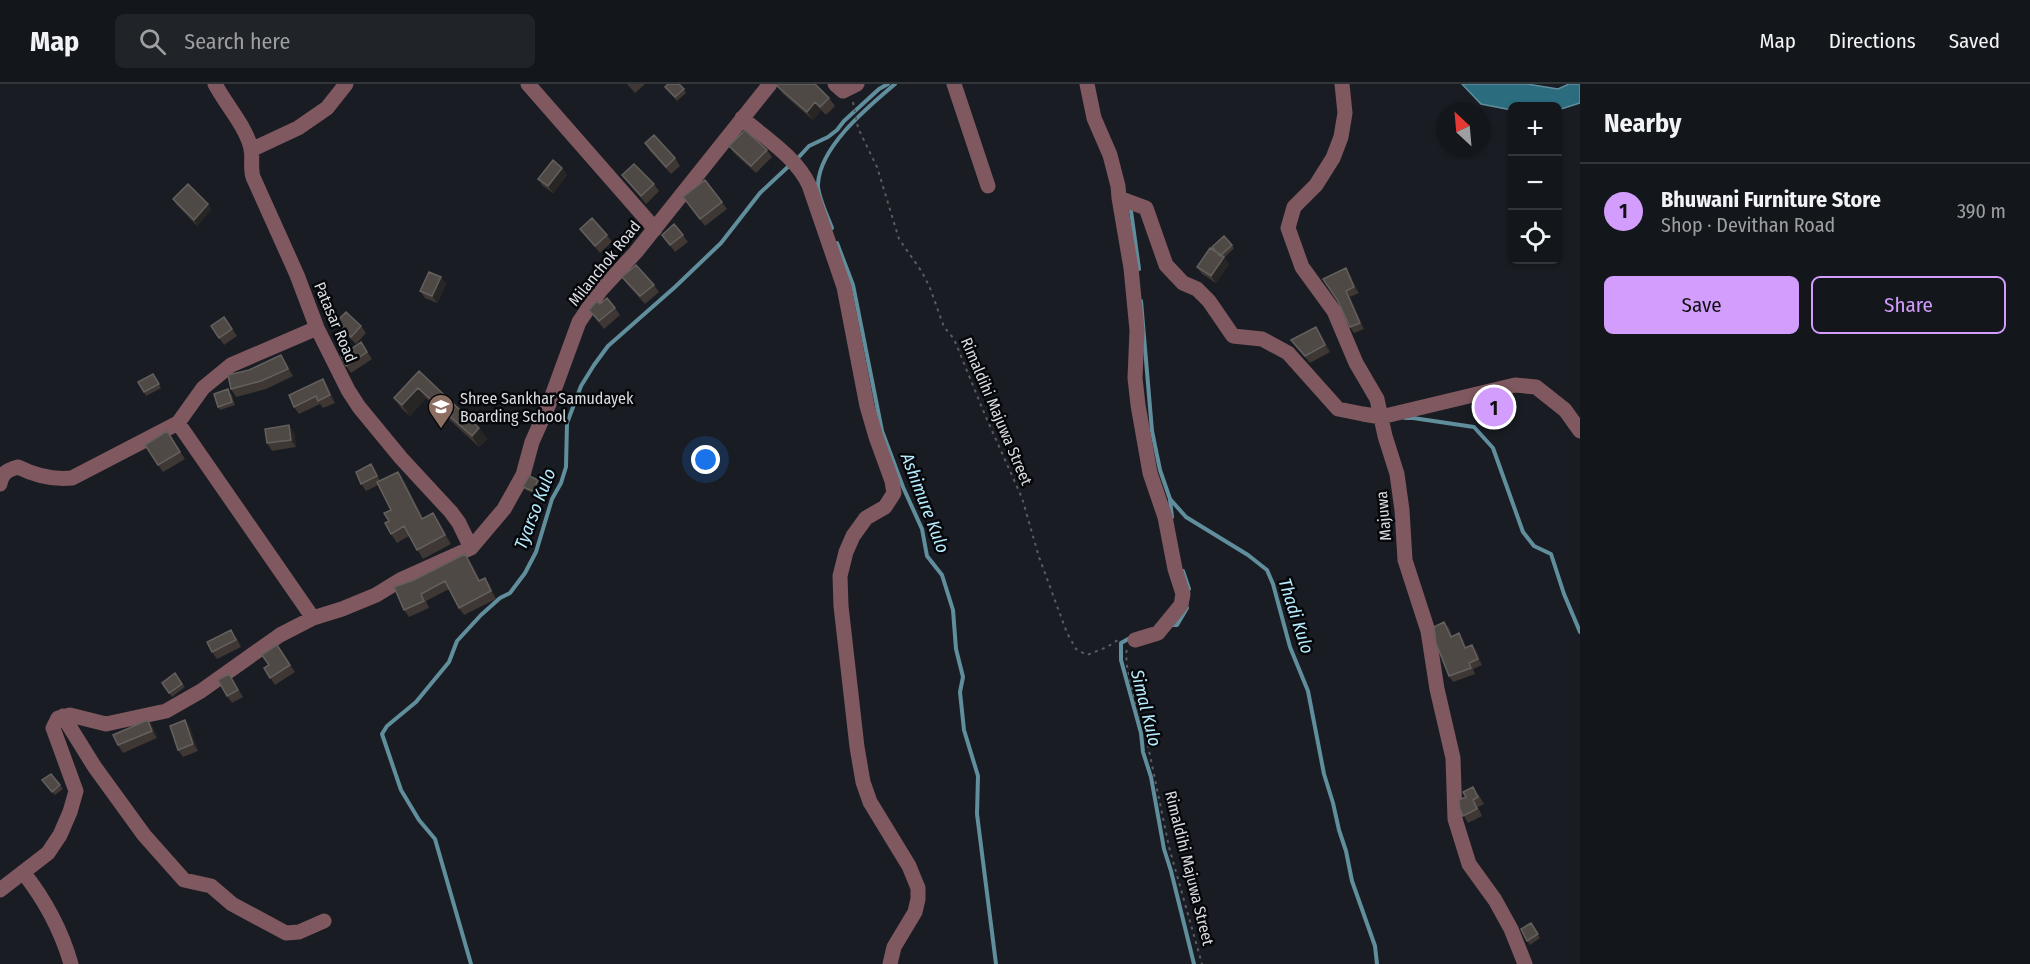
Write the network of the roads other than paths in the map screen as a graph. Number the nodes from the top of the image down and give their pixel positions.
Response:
1 (215, 84) edge
2 (345, 84) edge
3 (528, 84) edge
4 (770, 84) edge
5 (835, 84) edge
6 (857, 84) edge
7 (954, 84) edge
8 (1088, 84) edge
9 (1342, 84) edge
10 (742, 118) junction
11 (251, 150) junction
12 (988, 186) dead end
13 (1122, 199) junction
14 (655, 229) junction
15 (316, 328) junction
16 (1381, 417) junction
17 (178, 423) junction
18 (1580, 431) edge
19 (0, 484) edge
20 (471, 548) junction
21 (313, 618) junction
22 (1130, 638) road end
23 (63, 716) junction
24 (24, 872) junction
25 (0, 890) edge
26 (324, 921) dead end
27 (71, 964) edge
28 (890, 964) edge
29 (1525, 964) edge

1 - 11 street, Patasar Road
2 - 11 street
3 - 14 street
4 - 10 street, Milanchok Road
5 - 6 street
7 - 12 street
8 - 13 street
9 - 16 street, Majuwa
10 - 14 street, Milanchok Road
10 - 28 street
11 - 15 street, Patasar Road
13 - 16 street
13 - 22 street
14 - 20 street, Milanchok Road
15 - 17 street
15 - 20 street, Patasar Road
16 - 18 street
16 - 29 street, Majuwa
17 - 19 street
17 - 21 street
20 - 21 street
21 - 23 street
23 - 24 street
23 - 26 street
24 - 25 street
24 - 27 street

